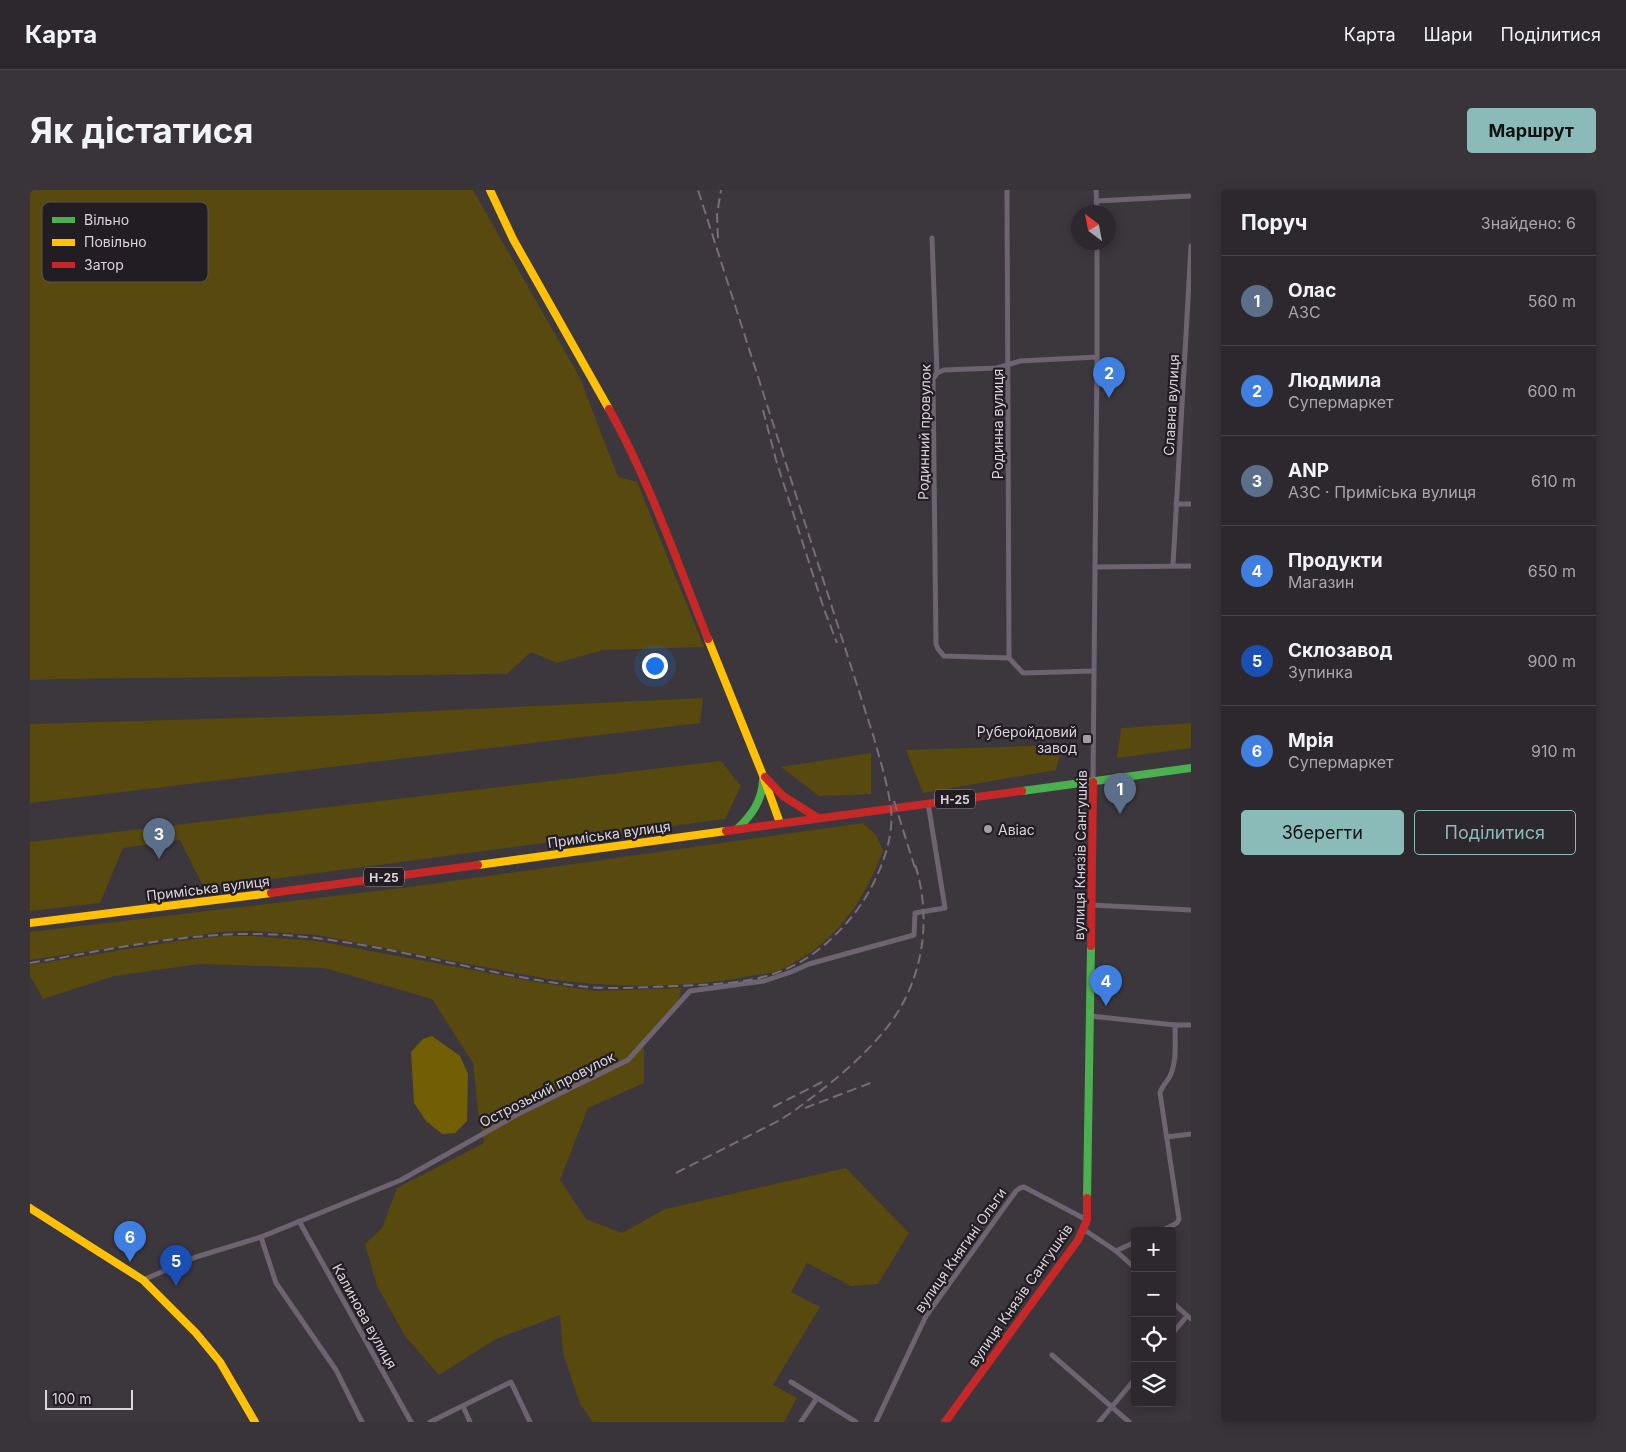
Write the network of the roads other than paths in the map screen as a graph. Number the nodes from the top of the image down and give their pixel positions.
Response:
1 (490, 190) edge
2 (1007, 190) edge
3 (1096, 190) edge
4 (1191, 196) edge
5 (1096, 201) junction
6 (1096, 205) edge
7 (932, 238) dead end
8 (1191, 246) edge
9 (1097, 250) edge
10 (1098, 357) junction
11 (1184, 361) junction
12 (1191, 361) edge
13 (1008, 365) junction
14 (937, 373) junction
15 (1176, 504) junction
16 (1191, 504) edge
17 (1173, 565) junction
18 (1191, 566) edge
19 (1095, 567) junction
20 (1009, 658) junction
21 (1094, 671) junction
22 (1191, 768) edge
23 (762, 773) junction
24 (1093, 782) junction
25 (928, 803) junction
26 (818, 818) junction
27 (780, 823) junction
28 (737, 829) junction
29 (1091, 906) junction
30 (1191, 910) edge
31 (30, 923) edge
32 (1090, 1016) junction
33 (1175, 1025) junction
34 (1191, 1025) edge
35 (1191, 1134) edge
36 (1167, 1137) junction
37 (30, 1208) edge
38 (1086, 1220) junction
39 (299, 1221) junction
40 (1169, 1227) edge
41 (1083, 1229) junction
42 (261, 1237) junction
43 (1131, 1244) edge
44 (1116, 1251) junction
45 (1131, 1264) edge
46 (143, 1280) junction
47 (1176, 1306) edge
48 (1189, 1318) edge
49 (1176, 1330) edge
50 (1052, 1355) dead end
51 (791, 1382) dead end
52 (1131, 1384) edge
53 (817, 1398) junction
54 (462, 1406) junction
55 (1112, 1407) junction
56 (255, 1422) edge
57 (362, 1422) edge
58 (411, 1422) edge
59 (430, 1422) edge
60 (470, 1422) edge
61 (530, 1422) edge
62 (802, 1422) edge
63 (856, 1422) edge
64 (876, 1422) edge
65 (945, 1422) edge
66 (1099, 1422) edge
67 (1129, 1422) edge

1 - 23 main road
2 - 13 street, Родинна вулиця
3 - 5 street
4 - 5 street
5 - 6 street
7 - 14 street, Родинний провулок
8 - 11 street, Славна вулиця
9 - 10 street, вулиця Князів Сангушків
10 - 13 street
10 - 19 street, вулиця Князів Сангушків
11 - 12 street
11 - 15 street, Славна вулиця
13 - 14 street
13 - 20 street, Родинна вулиця
14 - 20 street, Родинний провулок
15 - 16 street
15 - 17 street, Славна вулиця
17 - 18 street
17 - 19 street
19 - 21 street, вулиця Князів Сангушків
20 - 21 street
21 - 24 street, вулиця Князів Сангушків
22 - 24 main road, Приміська вулиця / Н-25
23 - 26 main road
23 - 27 main road
23 - 28 main road
24 - 25 main road, Приміська вулиця / Н-25
24 - 29 main road, вулиця Князів Сангушків
25 - 26 main road, Приміська вулиця / Н-25
25 - 39 street, Острозький провулок
26 - 27 main road, Приміська вулиця / Н-25
27 - 28 main road, Приміська вулиця / Н-25
28 - 31 main road, Приміська вулиця / Н-25
29 - 30 street
29 - 32 main road, вулиця Князів Сангушків
32 - 33 street
32 - 38 main road, вулиця Князів Сангушків
33 - 34 street
33 - 36 street
35 - 36 street
36 - 40 street
37 - 46 main road
38 - 41 main road, вулиця Князів Сангушків
38 - 64 street, вулиця Княгині Ольги
39 - 42 street, Острозький провулок
39 - 58 street, Калинова вулиця
41 - 44 street
41 - 65 main road, вулиця Князів Сангушків
42 - 46 street, Острозький провулок
42 - 57 street
43 - 44 street
44 - 45 street
46 - 56 main road
47 - 48 street
48 - 49 street
50 - 55 street
51 - 53 street
52 - 55 street
53 - 62 street
53 - 63 street
54 - 59 street
54 - 60 street
54 - 61 street
55 - 66 street
55 - 67 street

